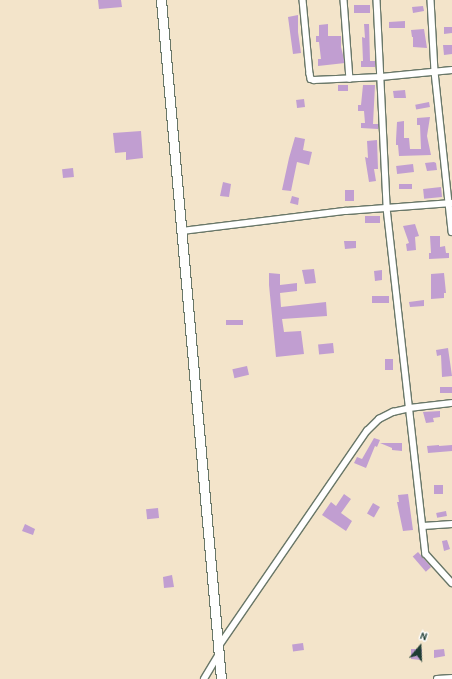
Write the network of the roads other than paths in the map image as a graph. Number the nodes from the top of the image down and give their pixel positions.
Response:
1 (161, 0) edge
2 (303, 0) edge
3 (344, 0) edge
4 (377, 0) edge
5 (431, 0) edge
6 (452, 70) edge
7 (435, 72) junction
8 (381, 77) junction
9 (350, 79) junction
10 (451, 203) edge
11 (387, 208) junction
12 (182, 231) junction
13 (452, 232) edge
14 (452, 403) edge
15 (410, 408) junction
16 (452, 524) edge
17 (423, 526) junction
18 (452, 583) edge
19 (219, 650) junction
20 (452, 678) edge
21 (204, 679) edge
22 (222, 679) edge
23 (437, 679) edge

1 - 12 main road
2 - 9 street
3 - 9 street
4 - 8 street
5 - 7 street
6 - 7 street
7 - 8 street
7 - 10 street
8 - 9 street
8 - 11 street
10 - 11 street
10 - 13 street
11 - 12 street
11 - 15 street
12 - 19 main road
14 - 15 street
15 - 17 street
15 - 19 street
16 - 17 street
17 - 18 street
19 - 21 street
19 - 22 main road
20 - 23 street

